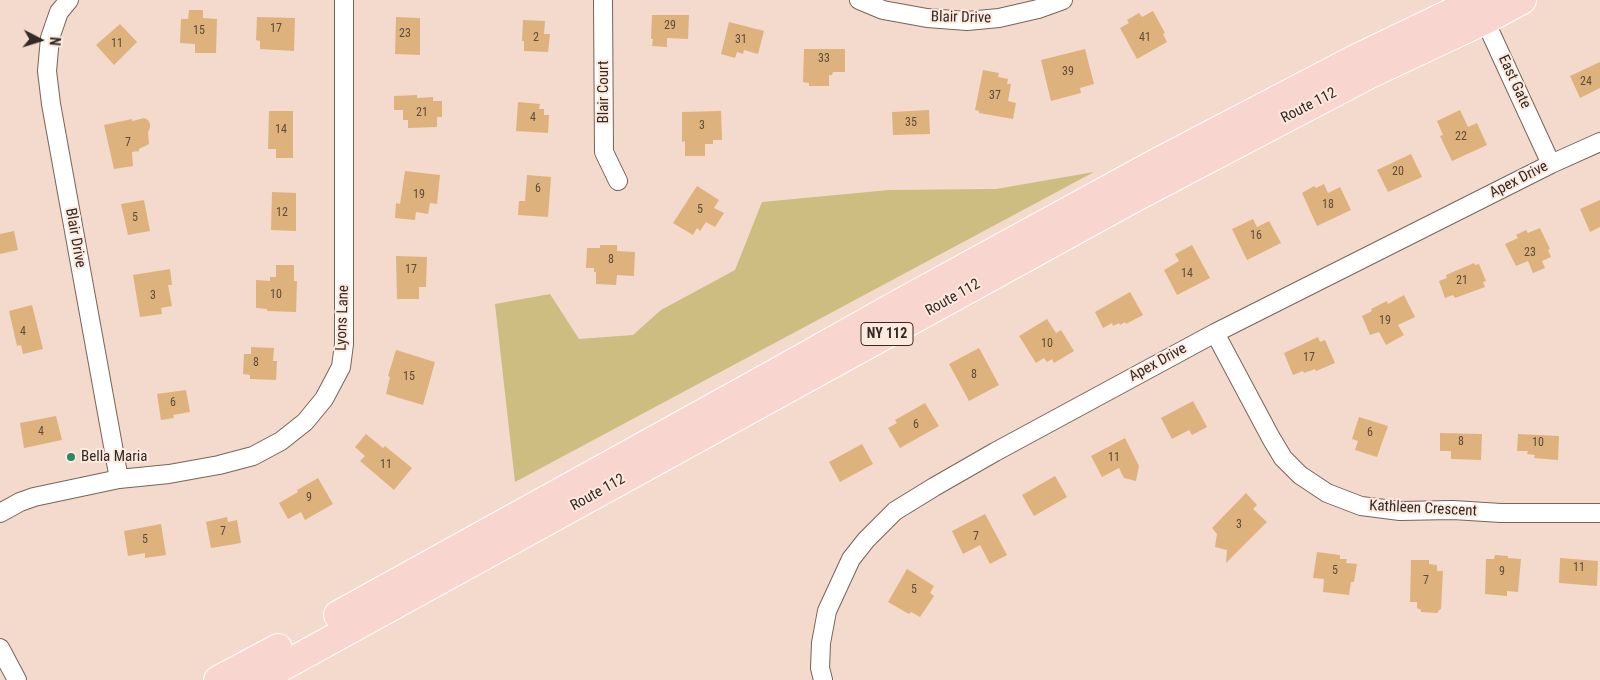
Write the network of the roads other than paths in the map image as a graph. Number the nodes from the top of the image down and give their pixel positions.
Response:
1 (69, 0) edge
2 (344, 0) edge
3 (604, 0) edge
4 (859, 0) edge
5 (1063, 0) edge
6 (1522, 0) edge
7 (1480, 7) edge
8 (1600, 142) edge
9 (1551, 164) junction
10 (618, 181) dead end
11 (1214, 333) junction
12 (119, 480) junction
13 (0, 513) edge
14 (1600, 513) edge
15 (0, 648) edge
16 (17, 680) edge
17 (218, 680) edge
18 (258, 680) edge
19 (822, 680) edge

1 - 12 street, Blair Drive
2 - 12 street, Lyons Lane
3 - 10 street, Blair Court
4 - 5 street, Blair Drive
6 - 7 main road, Route 112 / NY 112
7 - 9 street, East Gate
7 - 17 main road, Route 112 / NY 112
7 - 18 main road, Route 112 / NY 112
8 - 9 street, Apex Drive
9 - 11 street, Apex Drive
11 - 14 street, Kathleen Crescent
11 - 19 street, Apex Drive
12 - 13 street, Lyons Lane
15 - 16 street

